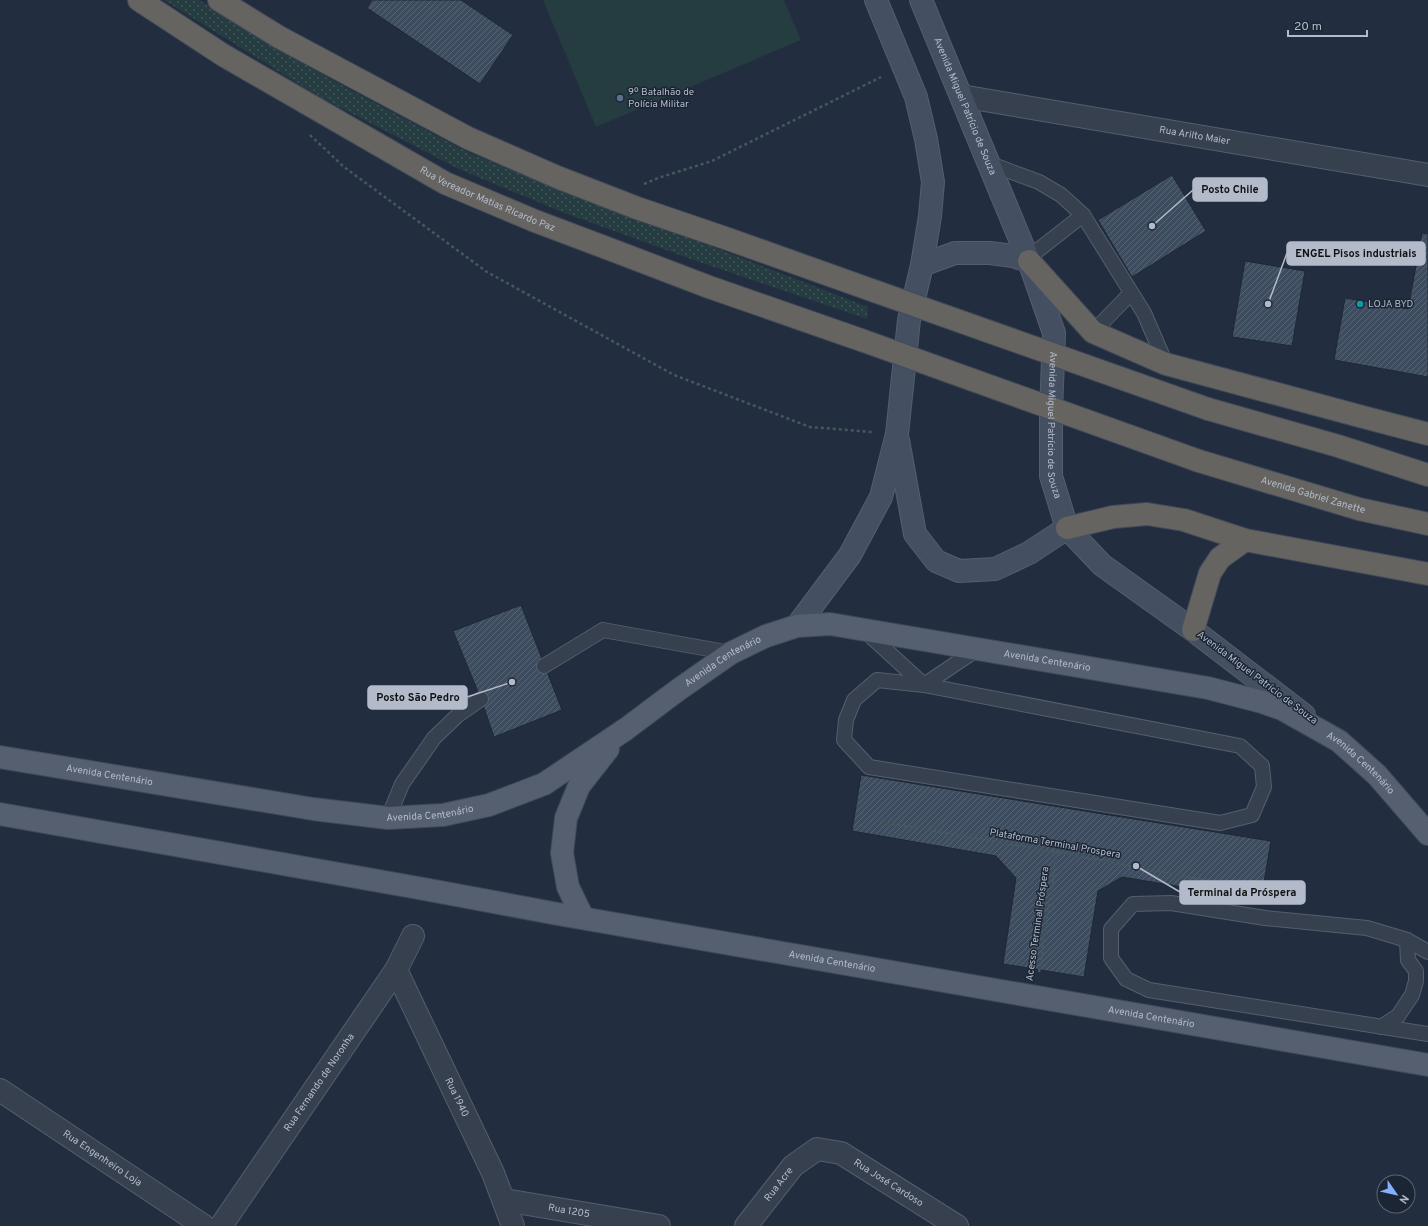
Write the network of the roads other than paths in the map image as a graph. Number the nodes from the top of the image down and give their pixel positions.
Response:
1 (139, 0) edge
2 (219, 0) edge
3 (876, 0) edge
4 (921, 0) edge
5 (961, 96) junction
6 (988, 163) junction
7 (1428, 176) edge
8 (1083, 215) junction
9 (1029, 262) junction
10 (922, 265) junction
11 (1131, 293) junction
12 (1092, 332) junction
13 (1166, 364) junction
14 (897, 434) junction
15 (1428, 434) edge
16 (1199, 461) joint
17 (1428, 475) edge
18 (1428, 524) edge
19 (1067, 528) junction
20 (1245, 540) junction
21 (1428, 574) edge
22 (797, 626) junction
23 (864, 630) junction
24 (1193, 630) junction
25 (976, 650) junction
26 (731, 653) junction
27 (544, 666) dead end
28 (924, 685) junction
29 (481, 699) dead end
30 (626, 729) junction
31 (1339, 741) junction
32 (0, 757) edge
33 (0, 814) edge
34 (388, 818) junction
35 (1428, 834) edge
36 (583, 918) junction
37 (413, 936) dead end
38 (1407, 940) junction
39 (1428, 952) edge
40 (396, 970) junction
41 (1381, 1026) junction
42 (1428, 1034) edge
43 (1428, 1065) edge
44 (0, 1090) edge
45 (817, 1149) joint
46 (504, 1200) junction
47 (204, 1226) edge
48 (221, 1226) edge
49 (513, 1226) edge
50 (659, 1226) edge
51 (746, 1226) edge
52 (957, 1226) edge

1 - 16 highway, Rua Vereador Matias Ricardo Paz, bridge
2 - 17 highway, bridge
3 - 10 main road
4 - 5 main road, Avenida Miguel Patrício de Souza
5 - 6 main road, Avenida Miguel Patrício de Souza
5 - 7 street, Rua Arilto Maier
6 - 8 lane
6 - 9 main road, Avenida Miguel Patrício de Souza
8 - 9 lane
8 - 11 lane
9 - 10 main road
9 - 12 highway
9 - 19 main road, Avenida Miguel Patrício de Souza
10 - 14 main road
11 - 12 lane
11 - 13 lane
12 - 13 highway
13 - 15 highway
14 - 19 main road
14 - 22 main road
16 - 18 highway, Avenida Gabriel Zanette
19 - 20 highway
19 - 24 main road, Avenida Miguel Patrício de Souza
20 - 21 highway
20 - 24 highway
22 - 23 main road, Avenida Centenário
22 - 26 main road, Avenida Centenário
23 - 25 main road, Avenida Centenário
23 - 28 lane
24 - 31 main road, Avenida Miguel Patrício de Souza
25 - 28 lane
25 - 31 main road, Avenida Centenário
26 - 27 lane
26 - 30 main road, Avenida Centenário
28 - 28 lane
29 - 34 lane
30 - 34 main road, Avenida Centenário
30 - 36 main road
31 - 35 main road, Avenida Centenário
32 - 34 main road, Avenida Centenário
33 - 36 main road, Avenida Centenário
36 - 43 main road, Avenida Centenário
37 - 40 street, Rua Fernando de Noronha
38 - 39 lane
38 - 41 lane
38 - 41 lane
40 - 46 street, Rua 1940
40 - 48 street, Rua Fernando de Noronha
41 - 42 lane
44 - 47 street, Rua Engenheiro Loja
45 - 51 street, Rua Acre
45 - 52 street, Rua José Cardoso
46 - 49 street, Rua 1940
46 - 50 street, Rua 1205

